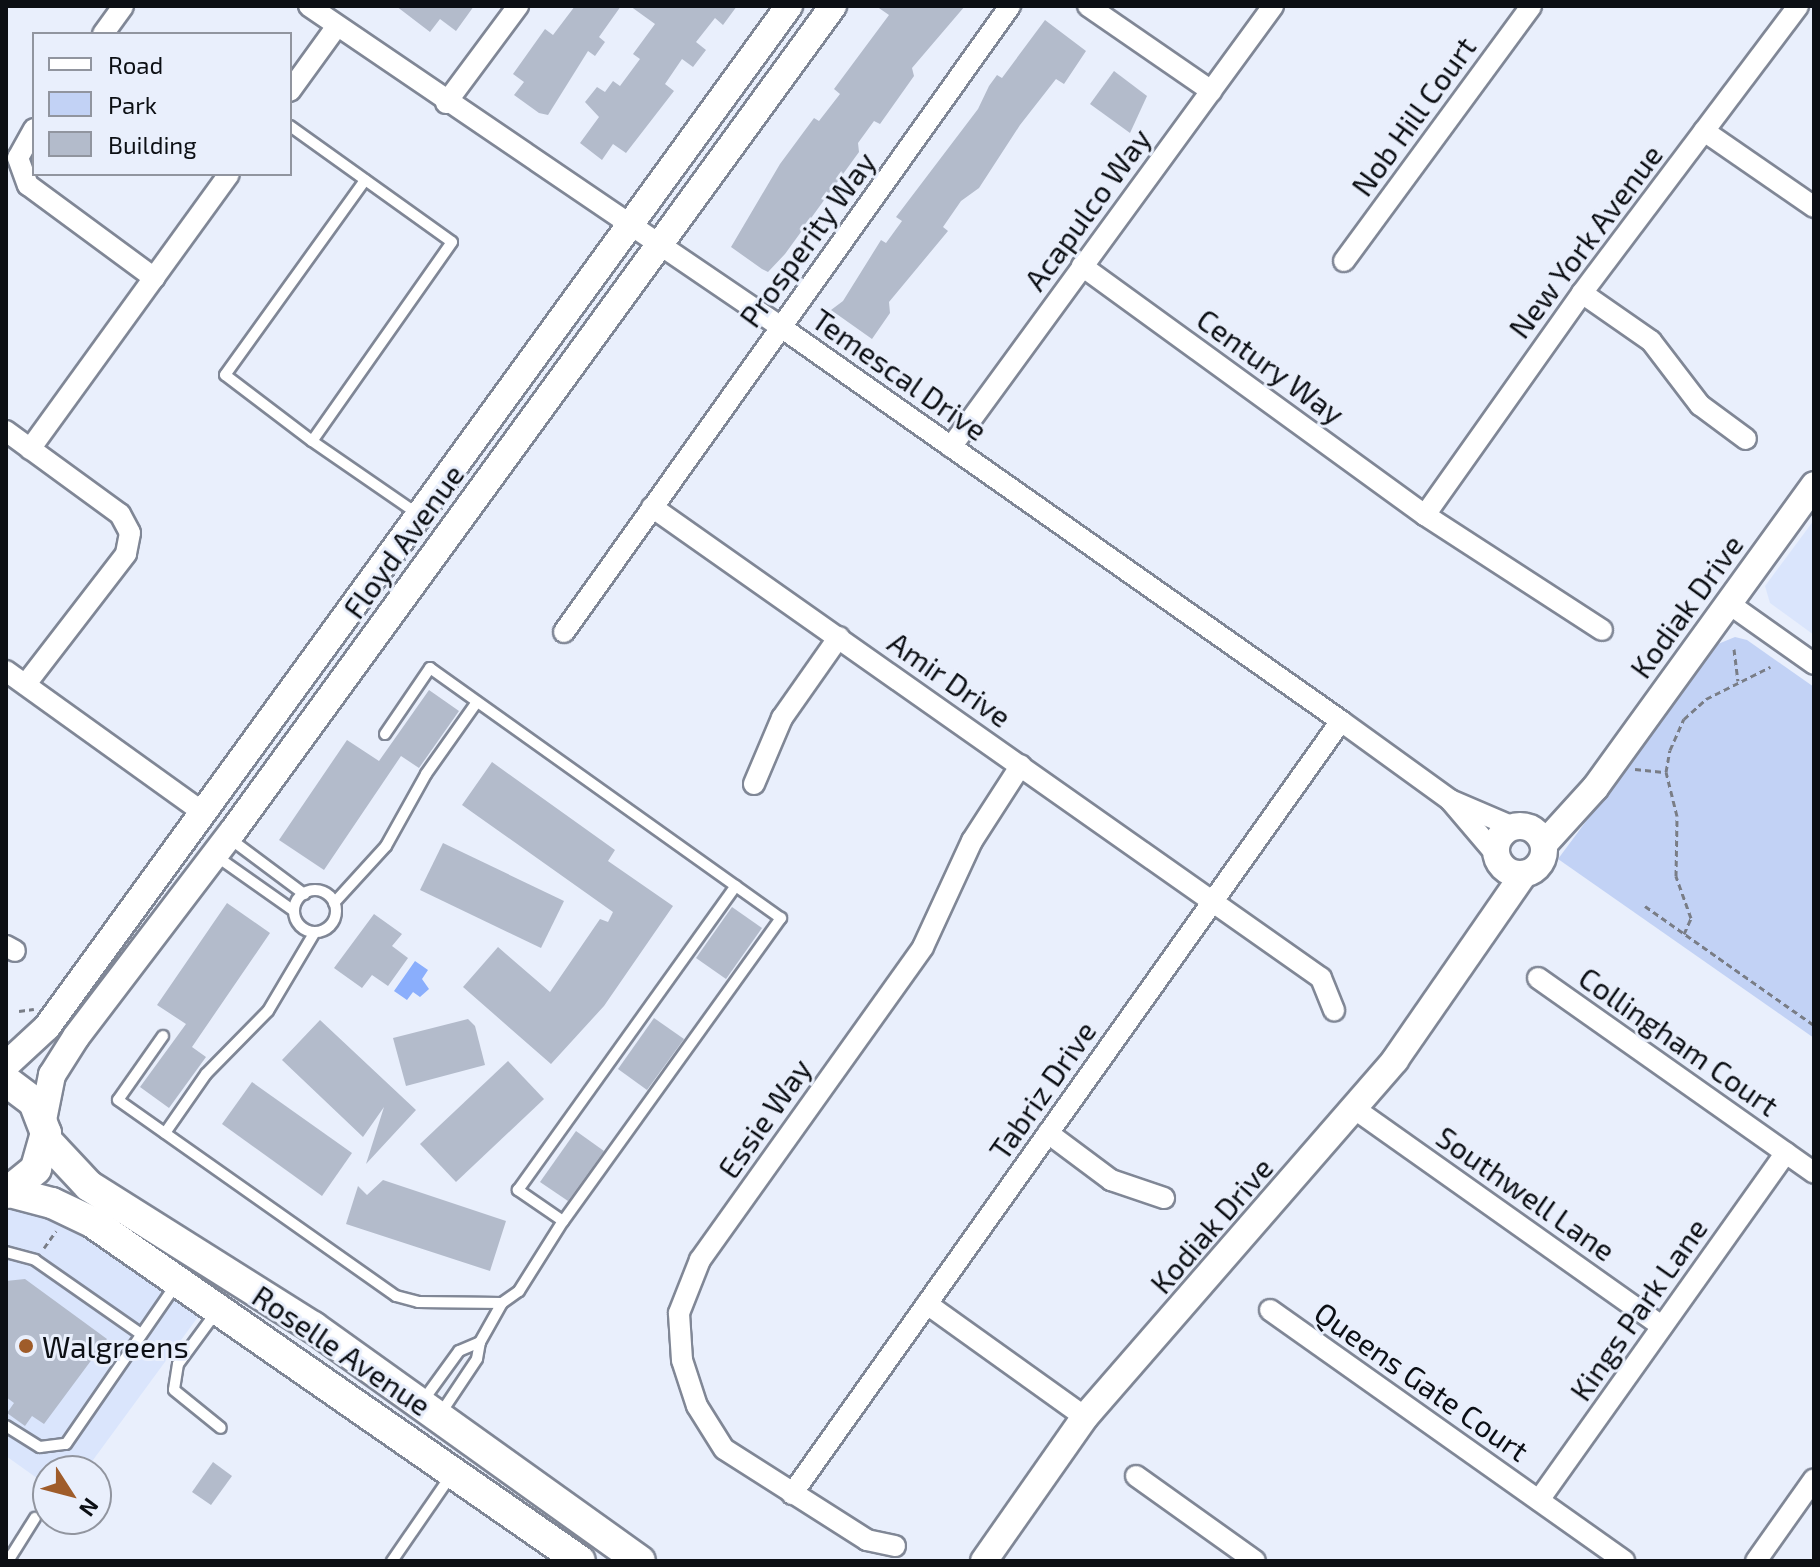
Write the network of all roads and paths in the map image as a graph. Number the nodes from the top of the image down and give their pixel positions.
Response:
1 (123, 6) edge
2 (309, 6) edge
3 (518, 6) edge
4 (789, 6) edge
5 (833, 6) edge
6 (1010, 6) edge
7 (1088, 6) edge
8 (1273, 6) edge
9 (1531, 6) edge
10 (1798, 6) edge
11 (337, 26) junction
12 (104, 32) edge
13 (292, 88) edge
14 (1211, 91) junction
15 (446, 103) junction
16 (292, 127) edge
17 (1704, 131) junction
18 (32, 132) edge
19 (228, 176) edge
20 (365, 180) junction
21 (1814, 207) edge
22 (629, 224) junction
23 (659, 244) junction
24 (1344, 261) dead end
25 (1082, 266) junction
26 (154, 278) junction
27 (1582, 293) junction
28 (781, 327) junction
29 (6, 431) edge
30 (1746, 439) dead end
31 (312, 441) junction
32 (951, 447) junction
33 (30, 449) junction
34 (1814, 485) edge
35 (652, 507) junction
36 (419, 514) junction
37 (1425, 515) junction
38 (1728, 603) junction
39 (1602, 630) dead end
40 (564, 632) dead end
41 (839, 637) junction
42 (1734, 649) dead end
43 (1814, 664) edge
44 (1770, 667) dead end
45 (6, 671) edge
46 (1738, 681) junction
47 (26, 684) junction
48 (477, 702) junction
49 (1341, 721) junction
50 (385, 734) dead end
51 (1609, 764) junction
52 (1021, 765) junction
53 (1635, 769) dead end
54 (1666, 772) junction
55 (754, 784) dead end
56 (1450, 800) junction
57 (202, 812) junction
58 (1516, 826) junction
59 (1544, 844) junction
60 (221, 846) junction
61 (1496, 857) junction
62 (1524, 874) junction
63 (736, 886) junction
64 (304, 894) junction
65 (1214, 900) junction
66 (334, 903) junction
67 (1645, 906) dead end
68 (294, 911) junction
69 (1483, 929) junction
70 (315, 932) junction
71 (1684, 934) junction
72 (1538, 978) dead end
73 (1334, 1010) dead end
74 (1814, 1025) edge
75 (163, 1036) dead end
76 (6, 1065) edge
77 (6, 1081) edge
78 (1355, 1109) junction
79 (44, 1130) junction
80 (165, 1133) junction
81 (1048, 1133) junction
82 (1786, 1153) junction
83 (1814, 1173) edge
84 (8, 1192) edge
85 (1164, 1198) dead end
86 (563, 1221) junction
87 (60, 1225) dead end
88 (43, 1249) dead end
89 (6, 1252) edge
90 (178, 1281) junction
91 (502, 1303) junction
92 (927, 1304) junction
93 (218, 1309) junction
94 (1270, 1310) dead end
95 (1662, 1326) junction
96 (141, 1334) junction
97 (480, 1342) junction
98 (430, 1409) junction
99 (1085, 1417) junction
100 (6, 1426) edge
101 (221, 1428) dead end
102 (454, 1472) junction
103 (1136, 1476) dead end
104 (1814, 1479) edge
105 (792, 1494) junction
106 (1539, 1500) junction
107 (32, 1523) edge
108 (895, 1546) dead end
109 (8, 1561) edge
110 (392, 1561) edge
111 (580, 1561) edge
112 (640, 1561) edge
113 (985, 1561) edge
114 (1255, 1561) edge
115 (1624, 1561) edge
116 (1756, 1561) edge

1 - 12 street
2 - 11 street, Temescal Drive
3 - 15 street
4 - 22 street, Floyd Avenue
5 - 23 street, Floyd Avenue
6 - 28 street, Prosperity Way
7 - 14 street
8 - 14 street, Acapulco Way
9 - 24 street, Nob Hill Court
10 - 17 street, New York Avenue
11 - 13 street
11 - 15 street, Temescal Drive
14 - 25 street, Acapulco Way
15 - 22 street, Temescal Drive
16 - 20 lane
17 - 21 street
17 - 27 street, New York Avenue
18 - 26 street
19 - 26 street
20 - 31 lane
20 - 31 lane
22 - 23 street, Temescal Drive
22 - 36 street, Floyd Avenue
23 - 28 street, Temescal Drive
23 - 60 street, Floyd Avenue
25 - 32 street, Acapulco Way
25 - 37 street, Century Way
26 - 33 street
27 - 30 street
27 - 37 street, New York Avenue
28 - 32 street, Temescal Drive
28 - 35 street, Prosperity Way
29 - 33 street
31 - 36 lane
32 - 49 street, Temescal Drive
33 - 47 street
34 - 38 street, Kodiak Drive
35 - 40 street, Prosperity Way
35 - 41 street, Amir Drive
36 - 57 street, Floyd Avenue
37 - 39 street, Century Way
38 - 43 street
38 - 51 street, Kodiak Drive
41 - 52 street, Amir Drive
41 - 55 street
42 - 46 path
44 - 46 path
45 - 47 street
46 - 54 path
47 - 57 street
48 - 50 lane
48 - 63 lane
48 - 66 lane
49 - 56 street, Temescal Drive
49 - 65 street, Tabriz Drive
51 - 58 street, Kodiak Drive
51 - 59 street, Kodiak Drive
52 - 65 street, Amir Drive
52 - 105 street, Essie Way
53 - 54 path
54 - 71 path
56 - 58 street, Temescal Drive
56 - 61 street, Temescal Drive
57 - 76 street, Floyd Avenue
58 - 59 street
58 - 61 street
59 - 62 street
60 - 64 lane
60 - 68 lane
60 - 79 street, Floyd Avenue
61 - 62 street
61 - 69 street, Kodiak Drive
62 - 69 street, Kodiak Drive
63 - 86 lane
63 - 86 lane
64 - 66 lane
64 - 68 lane
65 - 73 street, Amir Drive
65 - 81 street, Tabriz Drive
66 - 70 lane
67 - 71 path
68 - 70 lane
69 - 78 street, Kodiak Drive
70 - 80 lane
71 - 74 path
72 - 82 street, Collingham Court
75 - 80 lane
77 - 79 main road, Roselle Avenue
78 - 95 street, Southwell Lane
78 - 99 street, Kodiak Drive
79 - 84 main road
79 - 98 main road, Roselle Avenue
80 - 91 lane
81 - 85 street
81 - 92 street, Tabriz Drive
82 - 83 street, Collingham Court
82 - 95 street, Kings Park Lane
84 - 90 main road, Roselle Avenue
86 - 91 lane
87 - 88 path
89 - 96 lane
90 - 93 main road, Roselle Avenue
90 - 96 lane
91 - 97 lane
92 - 99 street
92 - 105 street, Tabriz Drive
93 - 101 lane
93 - 102 main road, Roselle Avenue
94 - 106 street, Queens Gate Court
95 - 106 street, Kings Park Lane
96 - 100 lane
97 - 98 lane
97 - 98 lane
98 - 112 main road, Roselle Avenue
99 - 113 street, Kodiak Drive
102 - 110 lane
102 - 111 main road, Roselle Avenue
103 - 114 street
104 - 116 street
105 - 108 street, Essie Way
106 - 115 street, Queens Gate Court
107 - 109 lane

